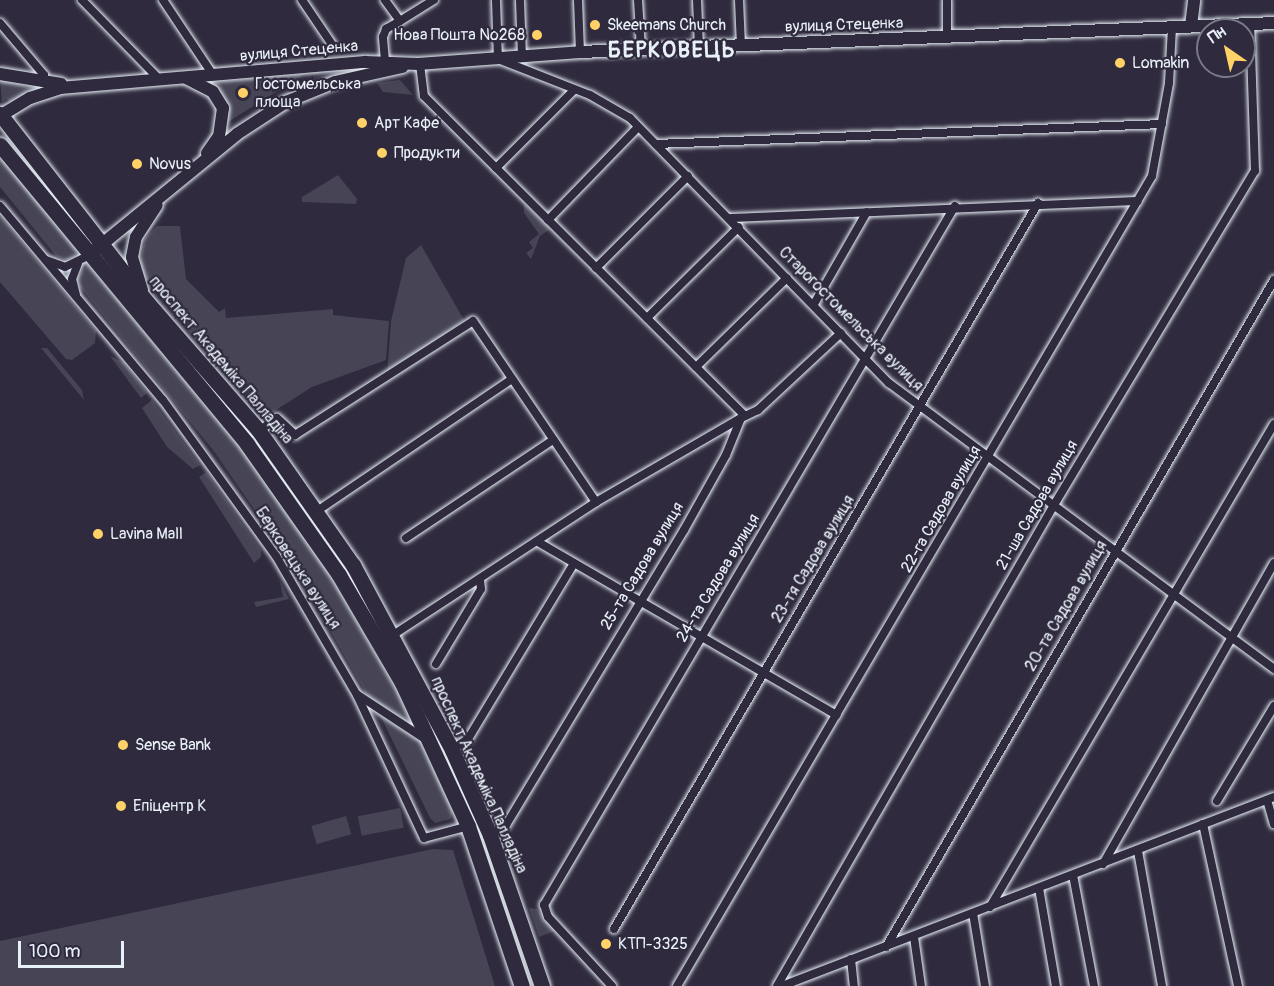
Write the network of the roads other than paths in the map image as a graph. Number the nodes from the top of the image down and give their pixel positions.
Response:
1 (82, 0) edge
2 (163, 0) edge
3 (302, 0) edge
4 (386, 0) edge
5 (434, 0) edge
6 (496, 0) edge
7 (520, 0) edge
8 (578, 0) edge
9 (638, 0) edge
10 (697, 0) edge
11 (739, 0) edge
12 (947, 0) edge
13 (1194, 0) edge
14 (400, 21) junction
15 (1274, 22) edge
16 (0, 23) edge
17 (1256, 23) edge
18 (1191, 26) junction
19 (1196, 26) edge
20 (1172, 27) junction
21 (947, 37) junction
22 (741, 45) junction
23 (333, 46) dead end
24 (699, 47) junction
25 (641, 49) junction
26 (580, 52) junction
27 (522, 57) junction
28 (498, 58) junction
29 (385, 61) junction
30 (418, 64) junction
31 (0, 74) edge
32 (213, 75) junction
33 (185, 78) junction
34 (1252, 78) edge
35 (159, 79) junction
36 (43, 83) junction
37 (77, 87) junction
38 (574, 90) junction
39 (0, 115) edge
40 (1162, 124) junction
41 (638, 127) junction
42 (656, 144) junction
43 (0, 145) edge
44 (200, 164) junction
45 (496, 168) junction
46 (688, 176) junction
47 (172, 187) junction
48 (1138, 201) junction
49 (1038, 203) junction
50 (0, 206) edge
51 (954, 206) junction
52 (867, 212) junction
53 (730, 218) junction
54 (548, 220) junction
55 (739, 227) junction
56 (102, 245) junction
57 (39, 255) junction
58 (83, 259) junction
59 (596, 268) junction
60 (788, 278) junction
61 (1274, 280) edge
62 (147, 302) junction
63 (80, 304) junction
64 (814, 304) junction
65 (647, 318) junction
66 (841, 333) junction
67 (865, 359) junction
68 (696, 367) junction
69 (512, 379) junction
70 (920, 408) junction
71 (743, 417) junction
72 (1274, 424) edge
73 (259, 431) junction
74 (553, 440) junction
75 (988, 458) junction
76 (596, 502) junction
77 (1054, 506) junction
78 (317, 511) junction
79 (406, 537) dead end
80 (538, 542) junction
81 (1115, 551) junction
82 (574, 563) junction
83 (1274, 563) edge
84 (480, 579) junction
85 (1175, 595) junction
86 (638, 601) junction
87 (393, 635) junction
88 (700, 637) junction
89 (1233, 638) junction
90 (436, 664) dead end
91 (1274, 669) edge
92 (764, 671) junction
93 (357, 694) junction
94 (1274, 706) edge
95 (837, 715) junction
96 (431, 743) junction
97 (452, 750) junction
98 (1271, 799) edge
99 (1217, 801) dead end
100 (1203, 824) junction
101 (1274, 824) edge
102 (468, 826) junction
103 (487, 828) junction
104 (1138, 851) junction
105 (1103, 864) junction
106 (1073, 875) junction
107 (1039, 888) junction
108 (990, 907) junction
109 (973, 913) junction
110 (614, 929) dead end
111 (914, 936) junction
112 (886, 947) junction
113 (850, 959) junction
114 (522, 986) edge
115 (542, 986) edge
116 (612, 986) edge
117 (677, 986) edge
118 (783, 986) edge
119 (854, 986) edge
120 (921, 986) edge
121 (985, 986) edge
122 (1056, 986) edge
123 (1094, 986) edge
124 (1162, 986) edge
125 (1238, 986) edge

1 - 35 street
2 - 32 street
3 - 23 street
4 - 14 street
5 - 14 street
6 - 28 street
7 - 27 street
8 - 26 street
9 - 25 street
10 - 24 street
11 - 22 street
12 - 21 street
13 - 18 main road
14 - 29 street
15 - 17 main road, вулиця Стеценка
16 - 36 street
18 - 19 main road, вулиця Стеценка
18 - 20 main road, вулиця Стеценка
20 - 21 main road, вулиця Стеценка
20 - 40 street, 22-га Садова вулиця
21 - 22 main road, вулиця Стеценка
22 - 24 main road, вулиця Стеценка
24 - 25 main road, вулиця Стеценка
25 - 26 main road, вулиця Стеценка
26 - 27 main road, вулиця Стеценка
27 - 28 main road, вулиця Стеценка
28 - 30 main road, вулиця Стеценка
28 - 38 street, Старогостомельська вулиця
29 - 30 main road, вулиця Стеценка
29 - 32 main road, вулиця Стеценка
30 - 44 main road, вулиця Стеценка
30 - 45 street
31 - 36 main road
32 - 33 main road, вулиця Стеценка
33 - 35 main road
33 - 44 main road
34 - 77 street, 21-ша Садова вулиця
35 - 37 main road
36 - 37 main road
37 - 39 main road
38 - 41 street, Старогостомельська вулиця
38 - 45 street
39 - 56 highway
40 - 42 street
40 - 48 street, 22-га Садова вулиця
41 - 42 street, Старогостомельська вулиця
41 - 54 street
42 - 46 street, Старогостомельська вулиця
43 - 58 highway
44 - 47 main road
45 - 54 street
46 - 53 street, Старогостомельська вулиця
46 - 59 street
47 - 56 main road
47 - 62 main road
48 - 49 street
48 - 75 street, 22-га Садова вулиця
49 - 51 street
49 - 70 street, 23-тя Садова вулиця
50 - 57 street, Берковецька вулиця
51 - 52 street
51 - 67 street, 24-та Садова вулиця
52 - 53 street
52 - 64 street
53 - 55 street, Старогостомельська вулиця
54 - 59 street
55 - 60 street, Старогостомельська вулиця
55 - 65 street
56 - 58 main road
56 - 62 highway, проспект Академіка Палладіна
57 - 58 street
57 - 63 street, Берковецька вулиця
58 - 63 street, Берковецька вулиця
58 - 96 highway, проспект Академіка Палладіна
59 - 65 street
60 - 64 street, Старогостомельська вулиця
60 - 68 street
61 - 81 street, 20-та Садова вулиця
62 - 73 highway, проспект Академіка Палладіна
63 - 93 street, Берковецька вулиця
64 - 66 street, Старогостомельська вулиця
65 - 68 street
66 - 67 street, Старогостомельська вулиця
66 - 71 street
67 - 70 street, Старогостомельська вулиця
67 - 88 street, 24-та Садова вулиця
68 - 71 street
69 - 73 street
69 - 74 street
69 - 78 street
70 - 75 street, Старогостомельська вулиця
70 - 92 street, 23-тя Садова вулиця
71 - 76 street
71 - 86 street, 25-та Садова вулиця
72 - 85 street
73 - 78 highway, проспект Академіка Палладіна
74 - 76 street
74 - 79 street
75 - 77 street, Старогостомельська вулиця
75 - 95 street, 22-га Садова вулиця
76 - 80 street
77 - 81 street, Старогостомельська вулиця
77 - 118 street, 21-ша Садова вулиця
78 - 87 highway, проспект Академіка Палладіна
80 - 82 street
80 - 84 street
81 - 85 street, Старогостомельська вулиця
81 - 112 street, 20-та Садова вулиця
82 - 86 street
82 - 97 street
83 - 89 street
84 - 87 street
84 - 90 street
85 - 89 street, Старогостомельська вулиця
85 - 108 street
86 - 88 street
86 - 103 street, 25-та Садова вулиця
87 - 97 highway, проспект Академіка Палладіна
88 - 92 street
88 - 116 street, 24-та Садова вулиця
89 - 91 street, Старогостомельська вулиця
89 - 105 street
92 - 95 street
92 - 110 street, 23-тя Садова вулиця
93 - 96 street
93 - 102 street, Берковецька вулиця
94 - 99 street
95 - 117 street, 22-га Садова вулиця
96 - 102 highway, проспект Академіка Палладіна
97 - 103 highway, проспект Академіка Палладіна
98 - 100 street
98 - 101 street
100 - 104 street
100 - 125 street
102 - 103 street
102 - 114 highway, проспект Академіка Палладіна
103 - 115 highway, проспект Академіка Палладіна
104 - 105 street
104 - 124 street
105 - 106 street
106 - 107 street
106 - 123 street
107 - 108 street
107 - 122 street
108 - 109 street
109 - 111 street
109 - 121 street
111 - 112 street
111 - 120 street
112 - 113 street
113 - 118 street
113 - 119 street

